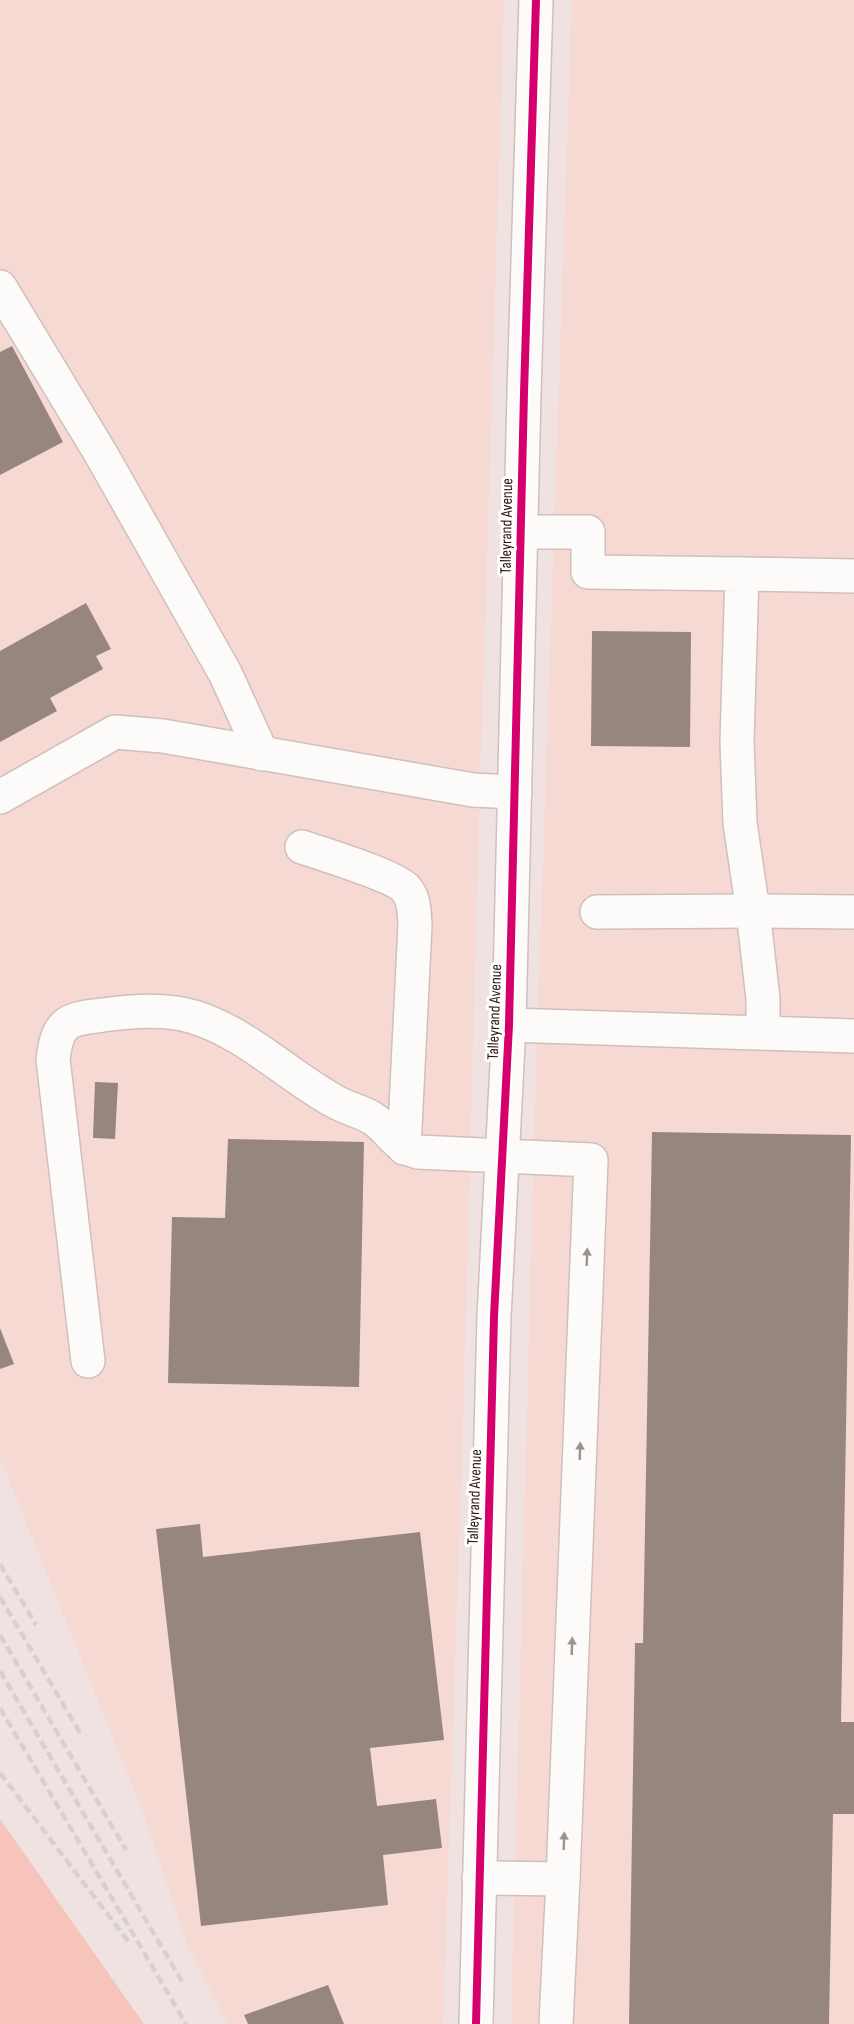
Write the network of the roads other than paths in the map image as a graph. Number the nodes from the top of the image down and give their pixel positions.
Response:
1 (536, 0) edge
2 (0, 287) edge
3 (521, 532) junction
4 (742, 574) junction
5 (854, 576) edge
6 (262, 754) junction
7 (515, 792) junction
8 (0, 797) edge
9 (302, 847) dead end
10 (753, 911) junction
11 (597, 912) dead end
12 (854, 912) edge
13 (509, 1025) junction
14 (763, 1033) junction
15 (854, 1036) edge
16 (404, 1148) junction
17 (502, 1157) junction
18 (88, 1361) dead end
19 (479, 1878) junction
20 (562, 1879) junction
21 (476, 2024) edge
22 (556, 2024) edge

1 - 3 street, Talleyrand Avenue
2 - 6 street
3 - 4 street
3 - 7 street, Talleyrand Avenue
4 - 5 street
4 - 10 street
6 - 7 street
6 - 8 street
7 - 13 street, Talleyrand Avenue
9 - 16 street
10 - 11 street
10 - 12 street
10 - 14 street
13 - 14 street
13 - 17 street, Talleyrand Avenue
14 - 15 street
16 - 17 street
16 - 18 street
17 - 19 street, Talleyrand Avenue
20 -> 17 street
19 - 20 street
19 - 21 street, Talleyrand Avenue
20 - 22 street

